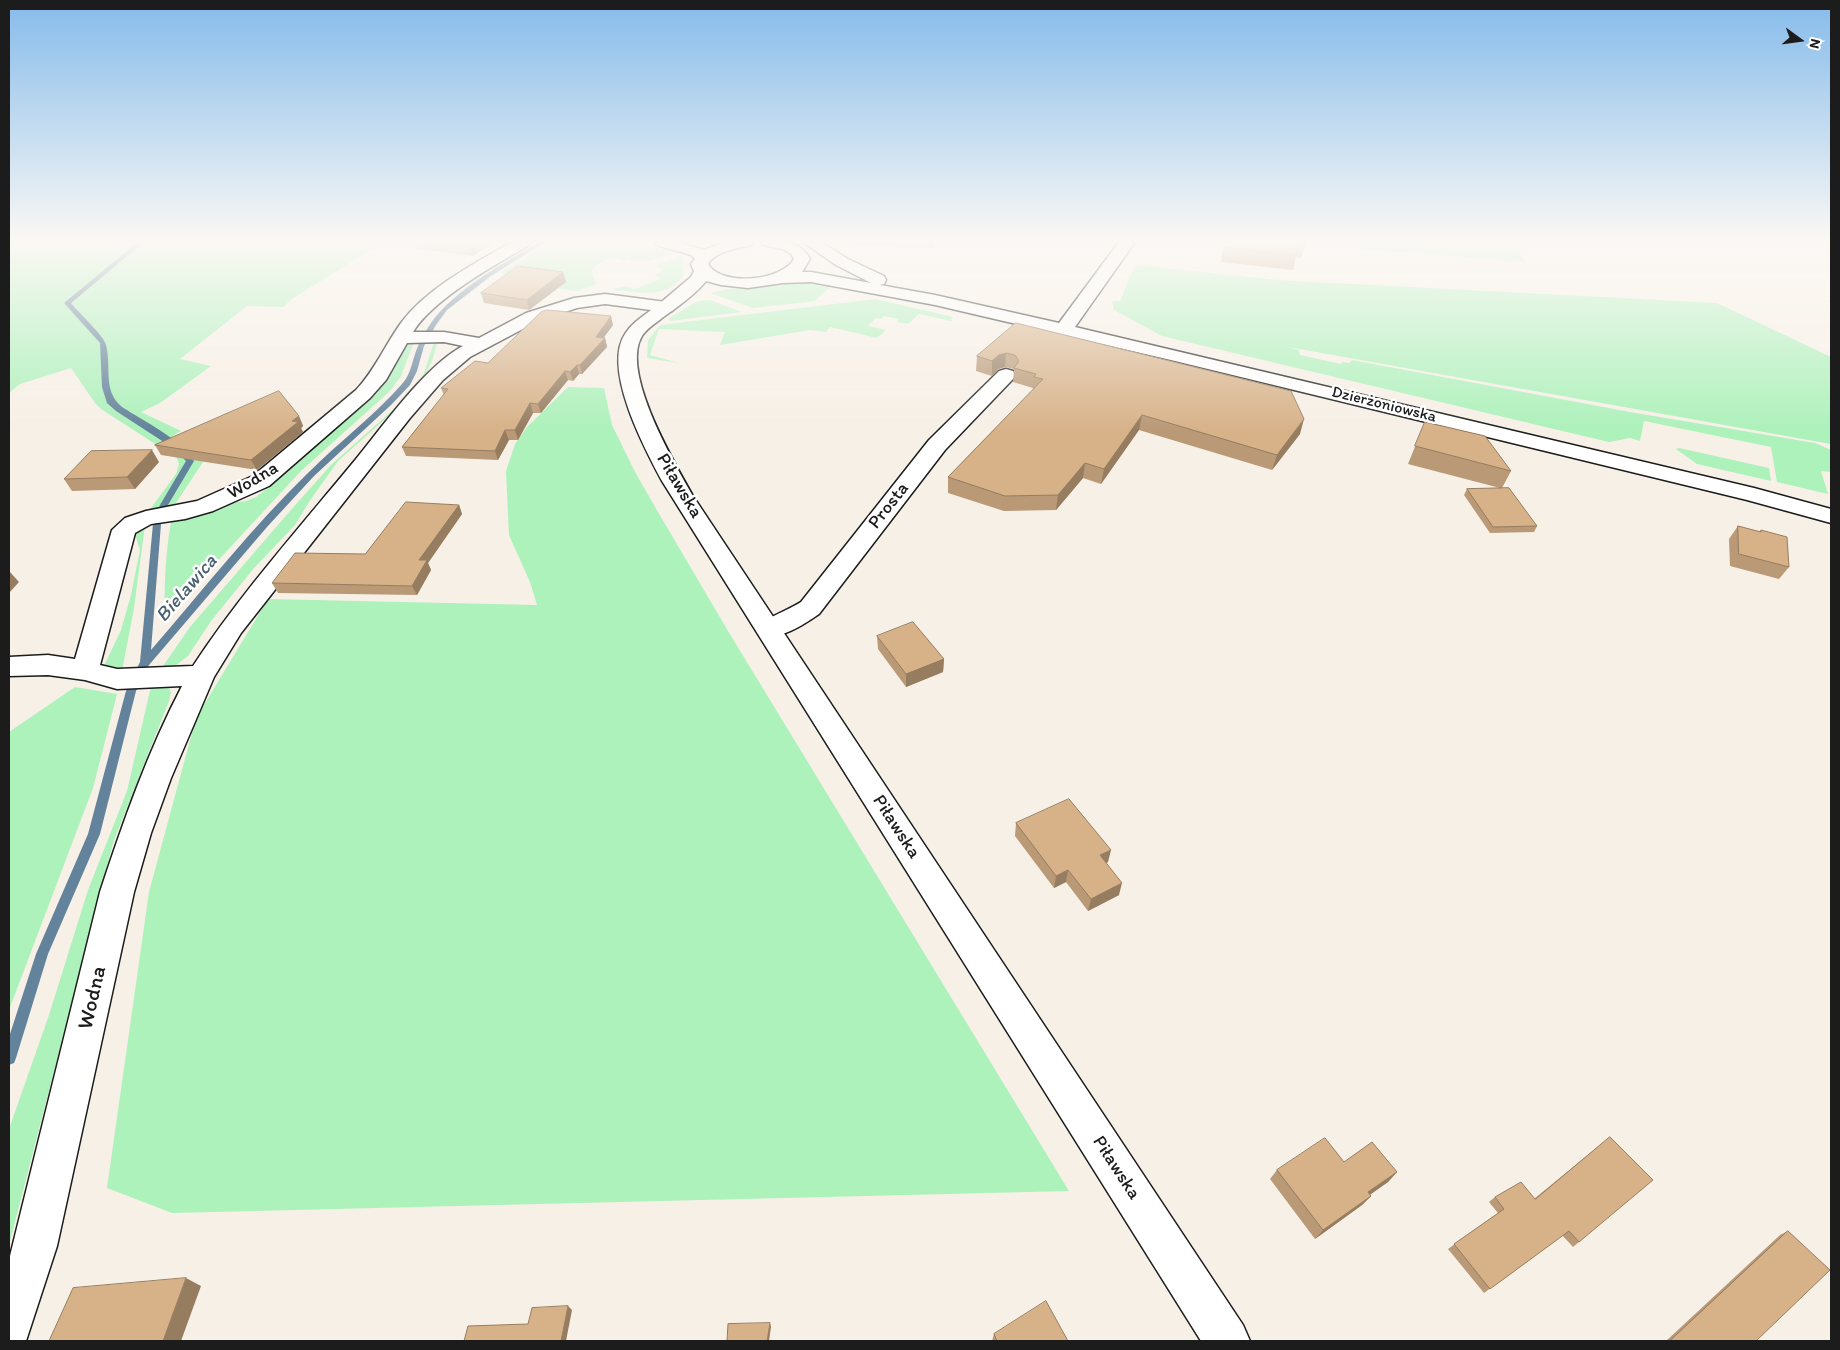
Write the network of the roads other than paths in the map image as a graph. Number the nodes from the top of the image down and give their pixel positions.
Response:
1 (428, 305) edge
2 (568, 305) edge
3 (653, 305) edge
4 (668, 305) edge
5 (671, 305) edge
6 (956, 305) edge
7 (1081, 305) edge
8 (666, 307) junction
9 (1063, 330) junction
10 (418, 338) junction
11 (478, 344) junction
12 (1006, 375) dead end
13 (1831, 516) edge
14 (769, 629) junction
15 (9, 666) edge
16 (85, 670) junction
17 (201, 675) junction
18 (9, 1328) edge
19 (1227, 1341) edge

1 - 10 street, Wodna
2 - 11 street, Wodna
3 - 8 street, Wodna
4 - 8 street, Piławska
5 - 8 street, Piławska
6 - 9 street, Dzierżoniowska
7 - 9 street
8 - 14 street, Piławska
9 - 13 street, Dzierżoniowska
10 - 11 street
10 - 16 street, Wodna
11 - 17 street, Wodna
12 - 14 street, Prosta
14 - 19 street, Piławska
15 - 16 street
16 - 17 street
17 - 18 street, Wodna

